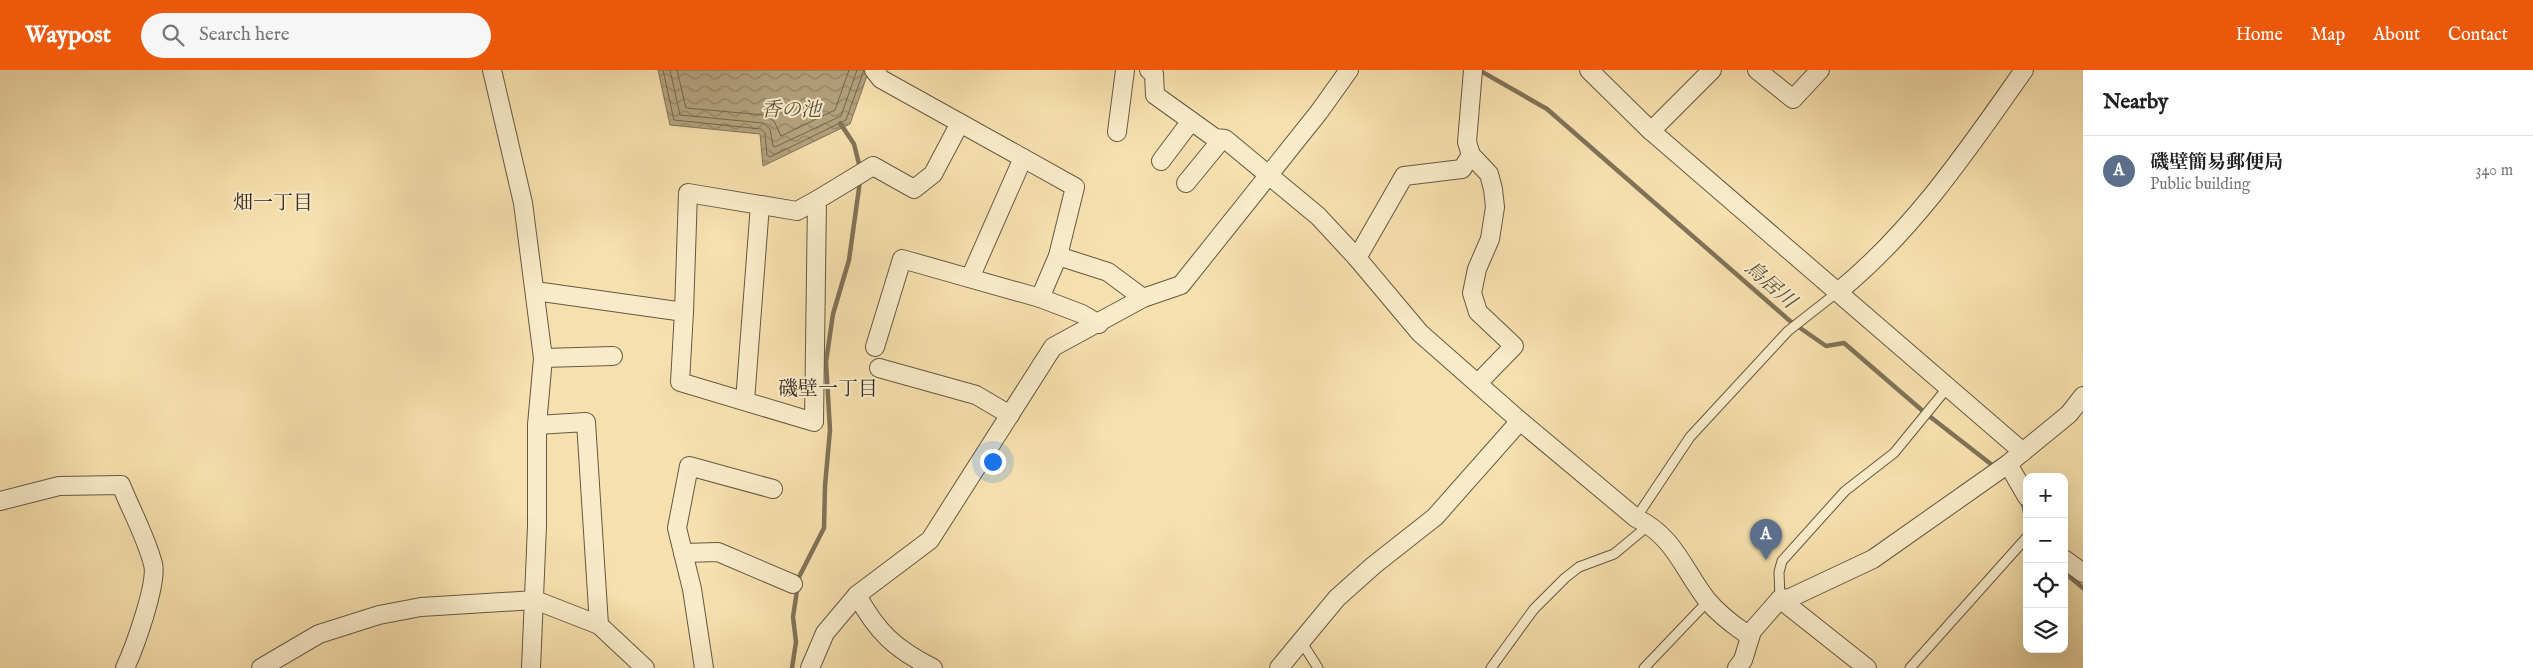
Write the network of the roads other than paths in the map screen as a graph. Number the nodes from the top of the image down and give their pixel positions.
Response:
1 (492, 70) edge
2 (874, 70) edge
3 (1125, 70) edge
4 (1149, 70) edge
5 (1349, 70) edge
6 (1473, 70) edge
7 (1589, 70) edge
8 (1712, 70) edge
9 (1757, 70) edge
10 (1820, 70) edge
11 (2024, 70) edge
12 (1191, 121) junction
13 (960, 123) junction
14 (1651, 131) junction
15 (1117, 132) dead end
16 (1222, 139) junction
17 (1471, 154) junction
18 (1024, 158) junction
19 (1161, 162) dead end
20 (1269, 174) junction
21 (1186, 183) dead end
22 (817, 200) junction
23 (760, 205) junction
24 (1058, 256) junction
25 (1357, 258) junction
26 (970, 278) junction
27 (535, 291) junction
28 (1839, 291) junction
29 (1040, 298) junction
30 (1142, 298) junction
31 (684, 312) junction
32 (1099, 324) junction
33 (875, 347) dead end
34 (613, 356) dead end
35 (543, 358) junction
36 (879, 368) dead end
37 (1478, 383) junction
38 (1948, 387) junction
39 (2083, 396) edge
40 (745, 401) junction
41 (1010, 415) junction
42 (1520, 421) junction
43 (537, 425) junction
44 (2023, 452) junction
45 (2008, 464) junction
46 (773, 489) dead end
47 (2023, 491) edge
48 (0, 501) edge
49 (1643, 521) junction
50 (2023, 541) edge
51 (683, 552) junction
52 (2068, 562) edge
53 (2083, 573) edge
54 (793, 584) dead end
55 (857, 595) junction
56 (1780, 599) junction
57 (534, 600) junction
58 (1708, 601) junction
59 (599, 625) junction
60 (1752, 632) junction
61 (1301, 641) junction
62 (125, 668) edge
63 (261, 668) edge
64 (531, 668) edge
65 (645, 668) edge
66 (704, 668) edge
67 (810, 668) edge
68 (934, 668) edge
69 (1279, 668) edge
70 (1318, 668) edge
71 (1491, 668) edge
72 (1644, 668) edge
73 (1737, 668) edge
74 (1867, 668) edge
75 (1910, 668) edge

1 - 27 street
2 - 13 street
3 - 15 street
4 - 12 street
5 - 20 street
6 - 17 street
7 - 14 street
8 - 14 street
9 - 10 street
11 - 28 street
12 - 16 street
12 - 19 street
13 - 18 street
13 - 22 street
14 - 28 street
16 - 20 street
16 - 21 street
17 - 25 street
17 - 37 street
18 - 24 street
18 - 26 street
20 - 25 street
20 - 30 street
22 - 23 street
22 - 40 street
23 - 31 street
23 - 40 street
24 - 29 street
24 - 30 street
25 - 37 street
26 - 29 street
26 - 33 street
27 - 31 street
27 - 35 street
28 - 38 street
28 - 49 lane
29 - 32 street
30 - 32 street
31 - 40 street
32 - 41 street
34 - 35 street
35 - 43 street
36 - 41 street
37 - 42 street
38 - 44 street
38 - 56 lane
39 - 44 street
41 - 55 street
42 - 49 street
42 - 61 street
43 - 57 street
43 - 59 street
44 - 45 street
45 - 47 street
45 - 56 street
46 - 51 street
48 - 62 street
49 - 58 street
49 - 71 lane
50 - 75 lane
51 - 54 street
51 - 66 street
52 - 53 street
55 - 67 street
55 - 68 street
56 - 60 street
56 - 74 street
57 - 59 street
57 - 63 street
57 - 64 street
58 - 60 street
58 - 72 lane
59 - 65 street
60 - 73 street
61 - 69 street
61 - 70 lane

